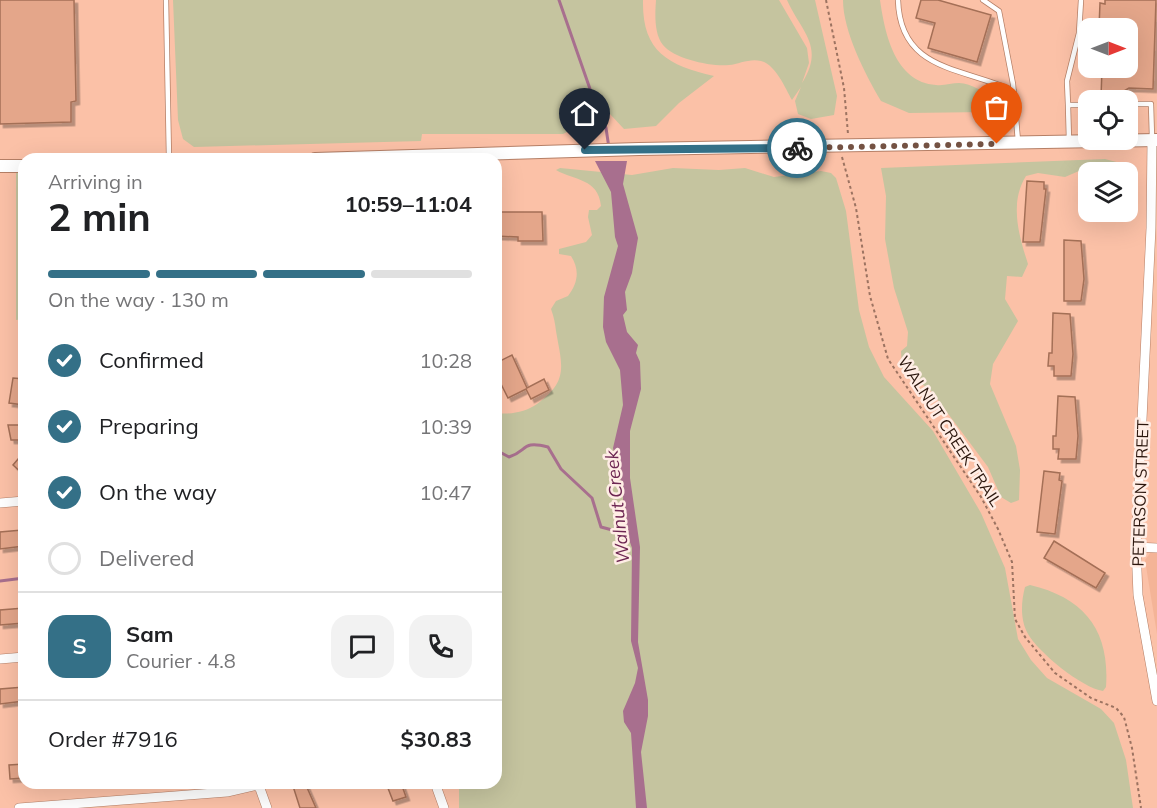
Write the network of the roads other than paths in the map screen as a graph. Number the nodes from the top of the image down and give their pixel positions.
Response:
1 (166, 0) edge
2 (898, 0) edge
3 (983, 0) edge
4 (1081, 0) edge
5 (1014, 91) junction
6 (1138, 104) edge
7 (1068, 105) junction
8 (1078, 105) edge
9 (1154, 140) edge
10 (1069, 142) junction
11 (1019, 143) junction
12 (169, 153) edge
13 (502, 153) edge
14 (0, 166) edge
15 (18, 166) edge
16 (1146, 321) junction
17 (1157, 321) edge
18 (18, 502) edge
19 (0, 503) edge
20 (1136, 547) junction
21 (1157, 548) edge
22 (18, 658) edge
23 (0, 659) edge
24 (1157, 701) edge
25 (239, 789) edge
26 (260, 789) edge
27 (437, 789) edge
28 (19, 808) edge
29 (267, 808) edge
30 (444, 808) edge

1 - 12 lane
2 - 5 lane
3 - 5 lane
4 - 7 lane
5 - 11 lane
6 - 9 lane
7 - 8 lane
7 - 10 lane
9 - 10 main road
9 - 16 street, PETERSON STREET
10 - 11 main road
11 - 13 main road
14 - 15 main road
16 - 17 street
16 - 20 street, PETERSON STREET
18 - 19 street
20 - 21 street
20 - 24 street, PETERSON STREET
22 - 23 street
25 - 28 street
26 - 29 street
27 - 30 street

